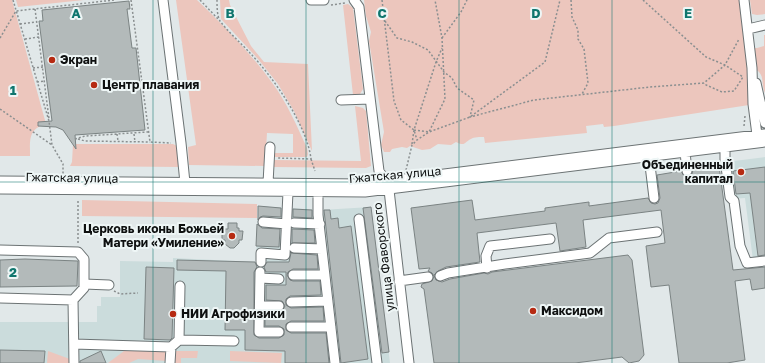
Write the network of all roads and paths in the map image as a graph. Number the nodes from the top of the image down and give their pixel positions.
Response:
1 (13, 0) edge
2 (114, 0) edge
3 (131, 0) edge
4 (164, 0) edge
5 (200, 0) edge
6 (217, 0) edge
7 (311, 0) edge
8 (382, 0) edge
9 (436, 0) edge
10 (467, 0) edge
11 (560, 0) edge
12 (571, 0) edge
13 (643, 0) edge
14 (744, 0) edge
15 (327, 2) edge
16 (354, 3) edge
17 (35, 9) junction
18 (16, 11) junction
19 (219, 20) junction
20 (385, 21) junction
21 (37, 22) junction
22 (20, 24) junction
23 (765, 25) edge
24 (748, 28) junction
25 (39, 37) junction
26 (0, 38) edge
27 (442, 38) junction
28 (740, 38) dead end
29 (24, 39) junction
30 (442, 47) junction
31 (436, 62) junction
32 (725, 65) junction
33 (43, 67) junction
34 (33, 68) junction
35 (444, 72) junction
36 (45, 81) junction
37 (37, 82) junction
38 (704, 84) junction
39 (582, 94) junction
40 (370, 99) junction
41 (341, 100) dead end
42 (0, 109) edge
43 (470, 117) junction
44 (762, 118) edge
45 (49, 121) junction
46 (414, 130) junction
47 (148, 132) junction
48 (429, 132) junction
49 (134, 133) junction
50 (118, 134) junction
51 (761, 134) edge
52 (417, 140) junction
53 (118, 141) junction
54 (135, 142) junction
55 (150, 142) junction
56 (765, 142) edge
57 (181, 143) junction
58 (52, 144) junction
59 (412, 145) junction
60 (270, 147) dead end
61 (725, 147) junction
62 (685, 152) junction
63 (649, 157) junction
64 (270, 158) junction
65 (311, 159) junction
66 (405, 168) dead end
67 (688, 170) dead end
68 (315, 171) dead end
69 (63, 176) dead end
70 (0, 181) edge
71 (185, 183) junction
72 (268, 183) junction
73 (387, 186) junction
74 (0, 189) edge
75 (288, 192) junction
76 (318, 192) junction
77 (78, 197) dead end
78 (654, 198) dead end
79 (358, 219) dead end
80 (263, 222) dead end
81 (290, 223) junction
82 (320, 224) junction
83 (657, 232) dead end
84 (550, 239) dead end
85 (294, 248) dead end
86 (322, 249) junction
87 (0, 250) edge
88 (78, 252) junction
89 (765, 261) edge
90 (261, 262) dead end
91 (487, 268) junction
92 (293, 275) dead end
93 (325, 275) junction
94 (440, 276) dead end
95 (428, 277) dead end
96 (279, 279) dead end
97 (399, 281) junction
98 (84, 284) junction
99 (109, 285) joint
100 (180, 286) dead end
101 (138, 293) dead end
102 (0, 298) edge
103 (73, 300) junction
104 (328, 301) junction
105 (291, 302) dead end
106 (260, 306) junction
107 (279, 306) dead end
108 (291, 327) dead end
109 (331, 327) junction
110 (279, 332) dead end
111 (179, 340) junction
112 (234, 341) dead end
113 (74, 344) junction
114 (171, 347) junction
115 (74, 363) edge
116 (170, 363) edge
117 (335, 363) edge
118 (377, 363) edge
119 (409, 363) edge

1 - 18 path
2 - 17 path
3 - 47 path
4 - 57 street
5 - 19 path
6 - 19 path
7 - 15 street
8 - 20 path
9 - 27 path
10 - 27 path
11 - 43 path
12 - 39 path
13 - 32 path
14 - 24 street
15 - 16 path
16 - 40 street, улица Фаворского
17 - 18 path
17 - 21 path
18 - 22 path
18 - 26 path
19 - 65 path
20 - 31 path
20 - 46 path
21 - 22 path
21 - 25 path
22 - 29 path
23 - 24 street
24 - 44 street
25 - 29 path
25 - 33 path
27 - 30 path
28 - 32 path
29 - 34 path
30 - 31 path
30 - 35 path
31 - 35 path
31 - 46 path
32 - 38 path
32 - 38 path
33 - 34 path
33 - 36 path
34 - 37 path
35 - 43 path
35 - 48 path
36 - 37 path
36 - 45 path
37 - 45 path
38 - 39 path
39 - 43 path
40 - 41 street
40 - 73 street, улица Фаворского
42 - 58 path
43 - 48 path
44 - 51 street
45 - 58 path
46 - 48 path
46 - 52 path
46 - 59 path
47 - 49 path
47 - 55 path
48 - 52 path
49 - 50 path
49 - 54 path
50 - 53 path
50 - 53 path
51 - 73 street, Гжатская улица
52 - 59 path
53 - 54 path
54 - 55 path
55 - 57 path
56 - 61 street, Гжатская улица
57 - 71 street
58 - 69 path
59 - 66 path
60 - 64 street
61 - 62 street, Гжатская улица
61 - 89 street
62 - 63 street, Гжатская улица
62 - 67 street
63 - 73 street, Гжатская улица
63 - 78 street
64 - 65 path
64 - 72 street
65 - 68 path
70 - 71 street, Гжатская улица
71 - 72 street, Гжатская улица
72 - 73 street, Гжатская улица
73 - 76 street, Гжатская улица
73 - 97 street, улица Фаворского
74 - 75 street, Гжатская улица
75 - 76 street, Гжатская улица
75 - 81 street
76 - 82 street
77 - 88 path
79 - 118 street
80 - 81 street
81 - 82 street
81 - 90 street
82 - 86 street
83 - 91 street
84 - 91 street
85 - 86 street
86 - 93 street
87 - 88 street
88 - 98 street
91 - 94 street
92 - 93 street
93 - 104 street
95 - 97 street
96 - 106 street
97 - 119 street, улица Фаворского
98 - 99 street
98 - 103 street
99 - 101 path
100 - 111 street
102 - 103 street
103 - 113 street
104 - 105 street
104 - 109 street
106 - 107 street
106 - 110 street
108 - 109 street
109 - 117 street
111 - 112 street
111 - 114 street
113 - 114 street
113 - 115 street
114 - 116 street

